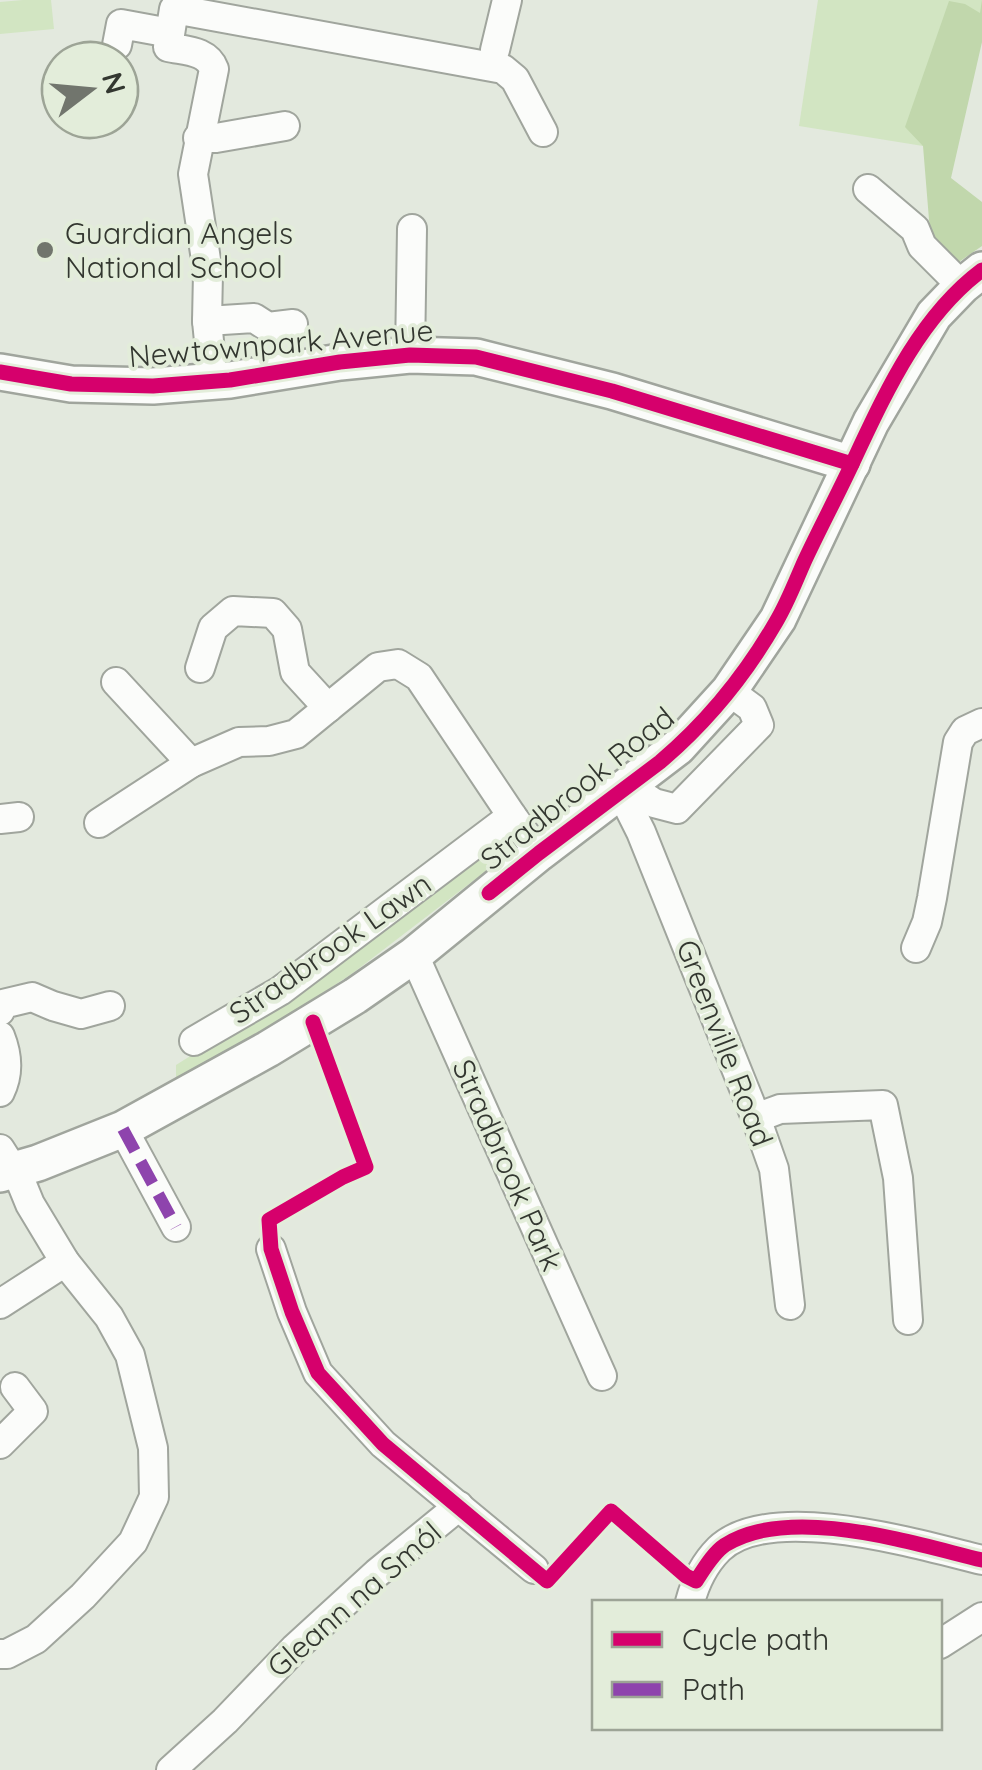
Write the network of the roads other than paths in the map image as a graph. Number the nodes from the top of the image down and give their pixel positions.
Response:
1 (507, 0) edge
2 (170, 32) junction
3 (118, 40) edge
4 (496, 50) dead end
5 (285, 126) dead end
6 (543, 132) dead end
7 (198, 138) junction
8 (868, 189) dead end
9 (412, 229) dead end
10 (972, 278) edge
11 (207, 320) junction
12 (293, 324) dead end
13 (410, 355) junction
14 (0, 372) edge
15 (213, 382) junction
16 (852, 464) junction
17 (200, 668) dead end
18 (116, 682) dead end
19 (729, 691) junction
20 (982, 695) edge
21 (328, 708) junction
22 (982, 710) edge
23 (982, 723) edge
24 (190, 763) junction
25 (623, 790) junction
26 (512, 816) junction
27 (99, 823) dead end
28 (540, 853) junction
29 (916, 948) dead end
30 (414, 955) junction
31 (110, 1006) dead end
32 (0, 1011) edge
33 (0, 1036) edge
34 (194, 1041) dead end
35 (0, 1092) edge
36 (756, 1118) junction
37 (123, 1130) junction
38 (5, 1165) edge
39 (176, 1227) dead end
40 (271, 1250) dead end
41 (64, 1262) junction
42 (0, 1304) edge
43 (790, 1306) dead end
44 (908, 1320) dead end
45 (602, 1376) dead end
46 (16, 1387) dead end
47 (0, 1444) edge
48 (459, 1506) junction
49 (982, 1560) edge
50 (534, 1570) dead end
51 (691, 1600) edge
52 (982, 1617) edge
53 (942, 1643) edge
54 (0, 1654) edge
55 (171, 1770) edge

1 - 4 street
2 - 3 street
2 - 6 street
2 - 7 street
5 - 7 street
7 - 11 street
8 - 10 street
9 - 13 street
10 - 16 main road, Stradbrook Road
11 - 12 street
11 - 15 street
13 - 15 main road, Newtownpark Avenue
13 - 16 main road, Newtownpark Avenue
14 - 15 main road, Newtownpark Avenue
16 - 19 main road, Stradbrook Road
17 - 21 street
18 - 24 street
19 - 25 main road, Stradbrook Road
19 - 25 street
20 - 22 street
21 - 24 street
21 - 26 street
23 - 29 street
24 - 27 street
25 - 28 main road, Stradbrook Road
25 - 36 street, Greenville Road
26 - 28 street
26 - 34 street, Stradbrook Lawn
28 - 30 main road, Stradbrook Road
30 - 37 main road, Stradbrook Road
30 - 45 street, Stradbrook Park
31 - 32 street
33 - 35 street
36 - 43 street, Greenville Road
36 - 44 street
37 - 38 main road, Stradbrook Road
37 - 39 street
38 - 41 street
40 - 48 street, Gleann na Smól
41 - 42 street
41 - 54 street
46 - 47 street
48 - 50 street, Gleann na Smól
48 - 55 street, Gleann na Smól
49 - 51 street
52 - 53 street

